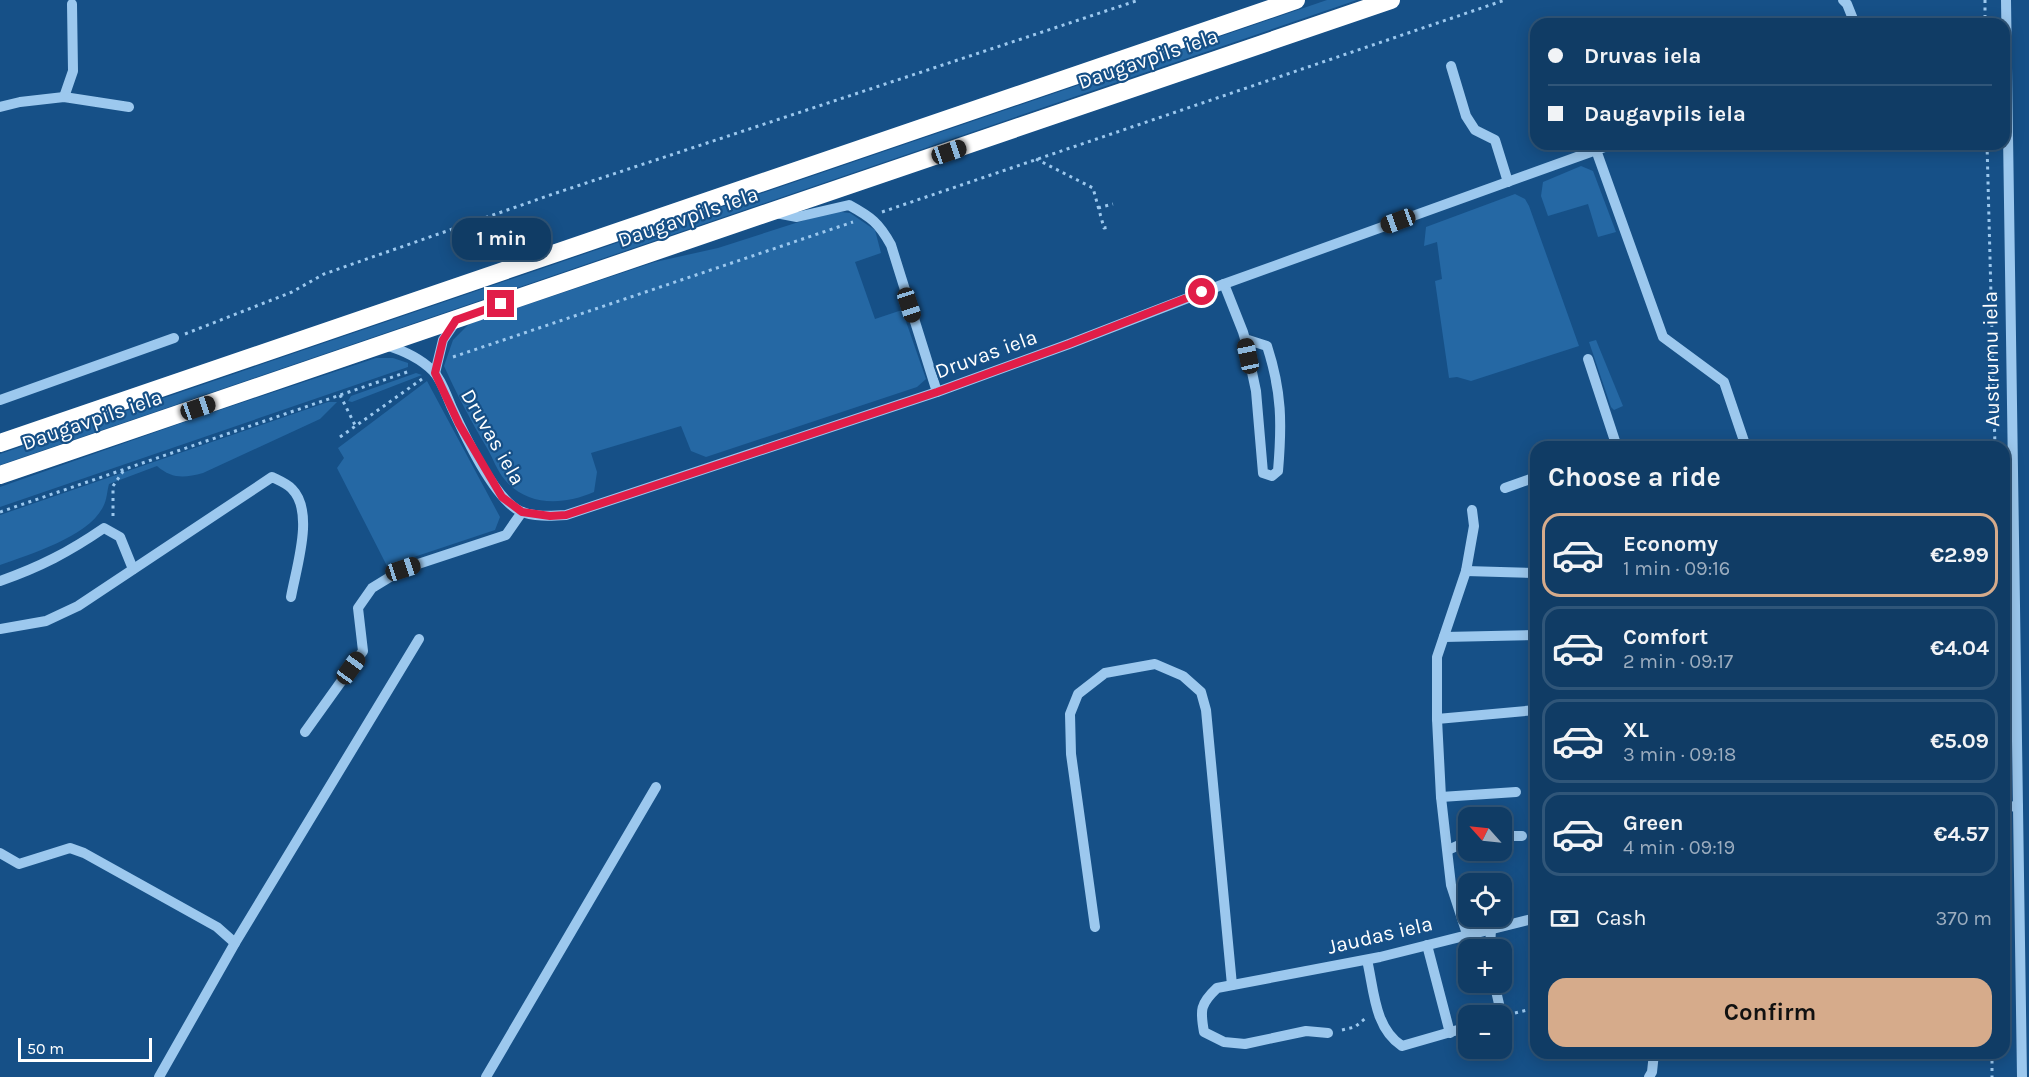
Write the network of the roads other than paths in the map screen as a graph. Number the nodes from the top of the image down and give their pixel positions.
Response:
1 (1296, 0) edge
2 (1391, 0) edge
3 (1843, 0) edge
4 (2006, 0) edge
5 (72, 4) dead end
6 (1853, 18) edge
7 (2006, 18) edge
8 (1450, 66) dead end
9 (64, 97) junction
10 (0, 107) edge
11 (129, 107) dead end
12 (1596, 150) joint
13 (2007, 150) edge
14 (1508, 182) junction
15 (772, 212) junction
16 (1224, 284) junction
17 (456, 320) junction
18 (174, 338) road end
19 (1245, 339) junction
20 (384, 345) junction
21 (1587, 359) dead end
22 (433, 367) junction
23 (937, 392) junction
24 (0, 400) edge
25 (1615, 441) edge
26 (1744, 441) edge
27 (0, 443) edge
28 (0, 475) edge
29 (1530, 479) edge
30 (1505, 488) dead end
31 (1472, 510) dead end
32 (522, 512) junction
33 (133, 569) junction
34 (1466, 571) junction
35 (1530, 573) edge
36 (0, 581) edge
37 (291, 597) dead end
38 (0, 629) edge
39 (1530, 635) edge
40 (1444, 637) junction
41 (419, 639) dead end
42 (1530, 711) edge
43 (1437, 720) junction
44 (305, 732) dead end
45 (656, 787) dead end
46 (1516, 792) dead end
47 (1441, 797) junction
48 (2018, 806) junction
49 (2010, 807) edge
50 (1512, 836) edge
51 (1522, 836) dead end
52 (1458, 846) edge
53 (1448, 850) junction
54 (0, 853) edge
55 (1530, 919) edge
56 (1095, 927) dead end
57 (1491, 928) junction
58 (1467, 934) junction
59 (1490, 939) edge
60 (235, 943) junction
61 (1427, 945) junction
62 (1367, 960) junction
63 (1232, 985) junction
64 (1458, 1030) edge
65 (1328, 1033) road end
66 (1450, 1033) junction
67 (1653, 1059) edge
68 (159, 1077) edge
69 (486, 1077) edge
70 (1649, 1077) edge
71 (2022, 1077) edge

1 - 27 highway, Daugavpils iela
2 - 15 highway, Daugavpils iela
3 - 6 street
4 - 7 street, Austrumu iela
5 - 9 street
8 - 14 street
9 - 10 street
9 - 11 street
12 - 14 street, Druvas iela
12 - 26 street
13 - 48 street, Austrumu iela
14 - 16 street, Druvas iela
15 - 17 highway, Daugavpils iela
15 - 23 street
16 - 19 street
16 - 23 street, Druvas iela
17 - 20 highway, Daugavpils iela
17 - 22 street
18 - 24 street
19 - 19 street
20 - 22 street
20 - 28 highway, Daugavpils iela
21 - 25 street
22 - 32 street, Druvas iela
23 - 32 street, Druvas iela
29 - 30 street
31 - 34 street
32 - 44 street
33 - 36 street
33 - 37 street
33 - 38 street
34 - 35 street
34 - 40 street
39 - 40 street
40 - 43 street
41 - 60 street
42 - 43 street
43 - 47 street
45 - 69 street
46 - 47 street
47 - 53 street
48 - 49 street
48 - 71 street, Austrumu iela
50 - 51 street
52 - 53 street
53 - 58 street
54 - 60 street
55 - 57 street, Jaudas iela
56 - 63 street
57 - 58 street, Jaudas iela
57 - 59 street
58 - 61 street, Jaudas iela
60 - 68 street
61 - 62 street, Jaudas iela
61 - 66 street
62 - 63 street, Jaudas iela
62 - 66 street
63 - 65 street, Jaudas iela
64 - 66 street
67 - 70 street

